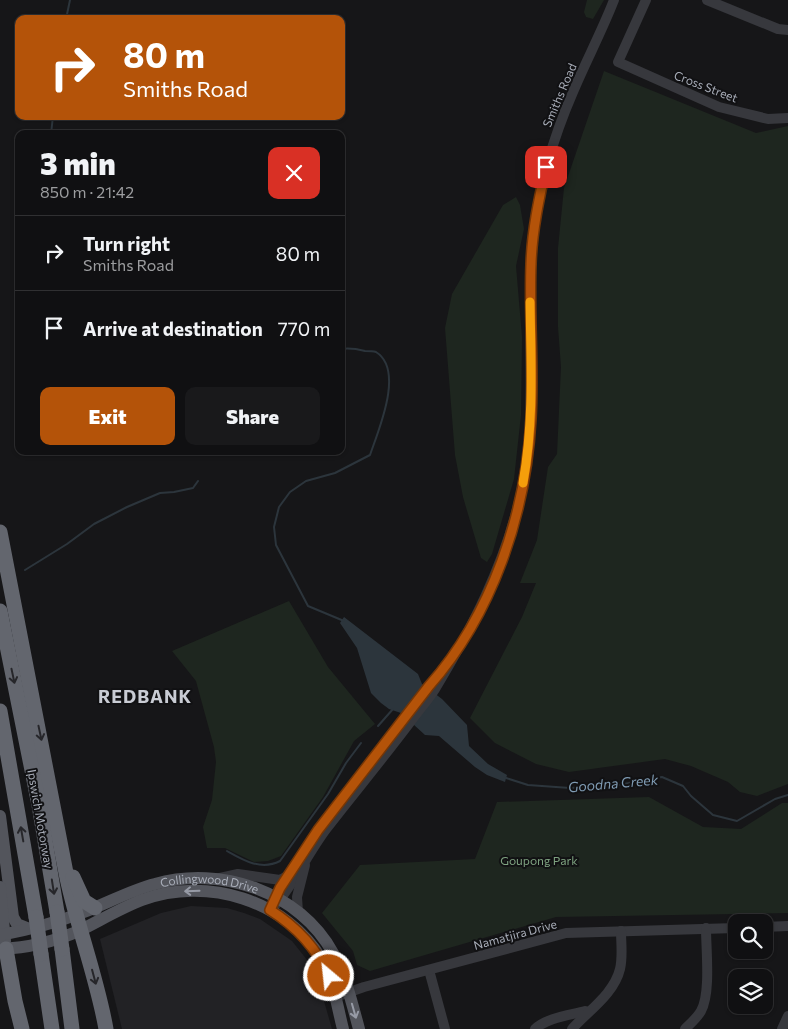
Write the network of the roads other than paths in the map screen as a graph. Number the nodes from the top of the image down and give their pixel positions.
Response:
1 (614, 0) edge
2 (646, 0) edge
3 (706, 0) edge
4 (788, 30) edge
5 (788, 118) edge
6 (0, 532) edge
7 (0, 611) edge
8 (0, 711) edge
9 (404, 724) junction
10 (0, 816) edge
11 (307, 857) junction
12 (64, 863) junction
13 (287, 876) junction
14 (217, 879) junction
15 (0, 886) edge
16 (277, 899) junction
17 (95, 908) junction
18 (270, 910) junction
19 (298, 912) junction
20 (76, 915) junction
21 (32, 922) junction
22 (788, 926) edge
23 (773, 927) edge
24 (706, 928) junction
25 (728, 928) edge
26 (80, 930) junction
27 (621, 930) junction
28 (3, 942) edge
29 (428, 970) junction
30 (0, 978) edge
31 (349, 992) junction
32 (335, 997) junction
33 (15, 1001) junction
34 (588, 1012) junction
35 (788, 1016) edge
36 (22, 1029) edge
37 (52, 1029) edge
38 (72, 1029) edge
39 (106, 1029) edge
40 (343, 1029) edge
41 (359, 1029) edge
42 (446, 1029) edge
43 (535, 1029) edge
44 (572, 1029) edge
45 (685, 1029) edge
46 (782, 1029) edge

1 - 9 street, Smiths Road
2 - 5 street, Cross Street
3 - 4 street
6 -> 12 highway
7 -> 38 highway, Ipswich Motorway, bridge
21 -> 8 highway, Ipswich Motorway
9 - 11 street, Smiths Road
9 - 13 street, Smiths Road
10 - 21 main road
11 - 16 street, Smiths Road
11 - 19 street
12 - 17 highway
12 - 20 highway
13 - 14 street
13 - 16 street, Smiths Road
14 - 16 main road, Collingwood Drive
14 - 17 main road, Collingwood Drive
15 - 28 main road
16 - 18 street, Smiths Road
16 - 19 main road, Collingwood Drive
17 - 20 main road, Collingwood Drive
18 -> 26 main road, Collingwood Drive
18 - 32 main road, Collingwood Drive
19 - 31 main road, Collingwood Drive
20 - 21 main road, Collingwood Drive
20 - 26 highway
21 - 28 main road, Collingwood Drive
21 - 37 highway, Ipswich Motorway, bridge
22 - 23 street
24 - 25 street, Namatjira Drive
24 - 27 street, Namatjira Drive
24 - 45 street
26 - 28 main road, Collingwood Drive
26 -> 39 highway
27 - 29 street, Namatjira Drive
27 - 34 street
28 - 33 highway
29 - 31 street, Namatjira Drive
29 - 42 street
30 - 33 highway
31 - 32 street, Namatjira Drive
31 -> 41 main road, Collingwood Drive
32 - 40 main road, Collingwood Drive
33 - 36 highway
34 - 43 street
34 - 44 street
35 - 46 street

